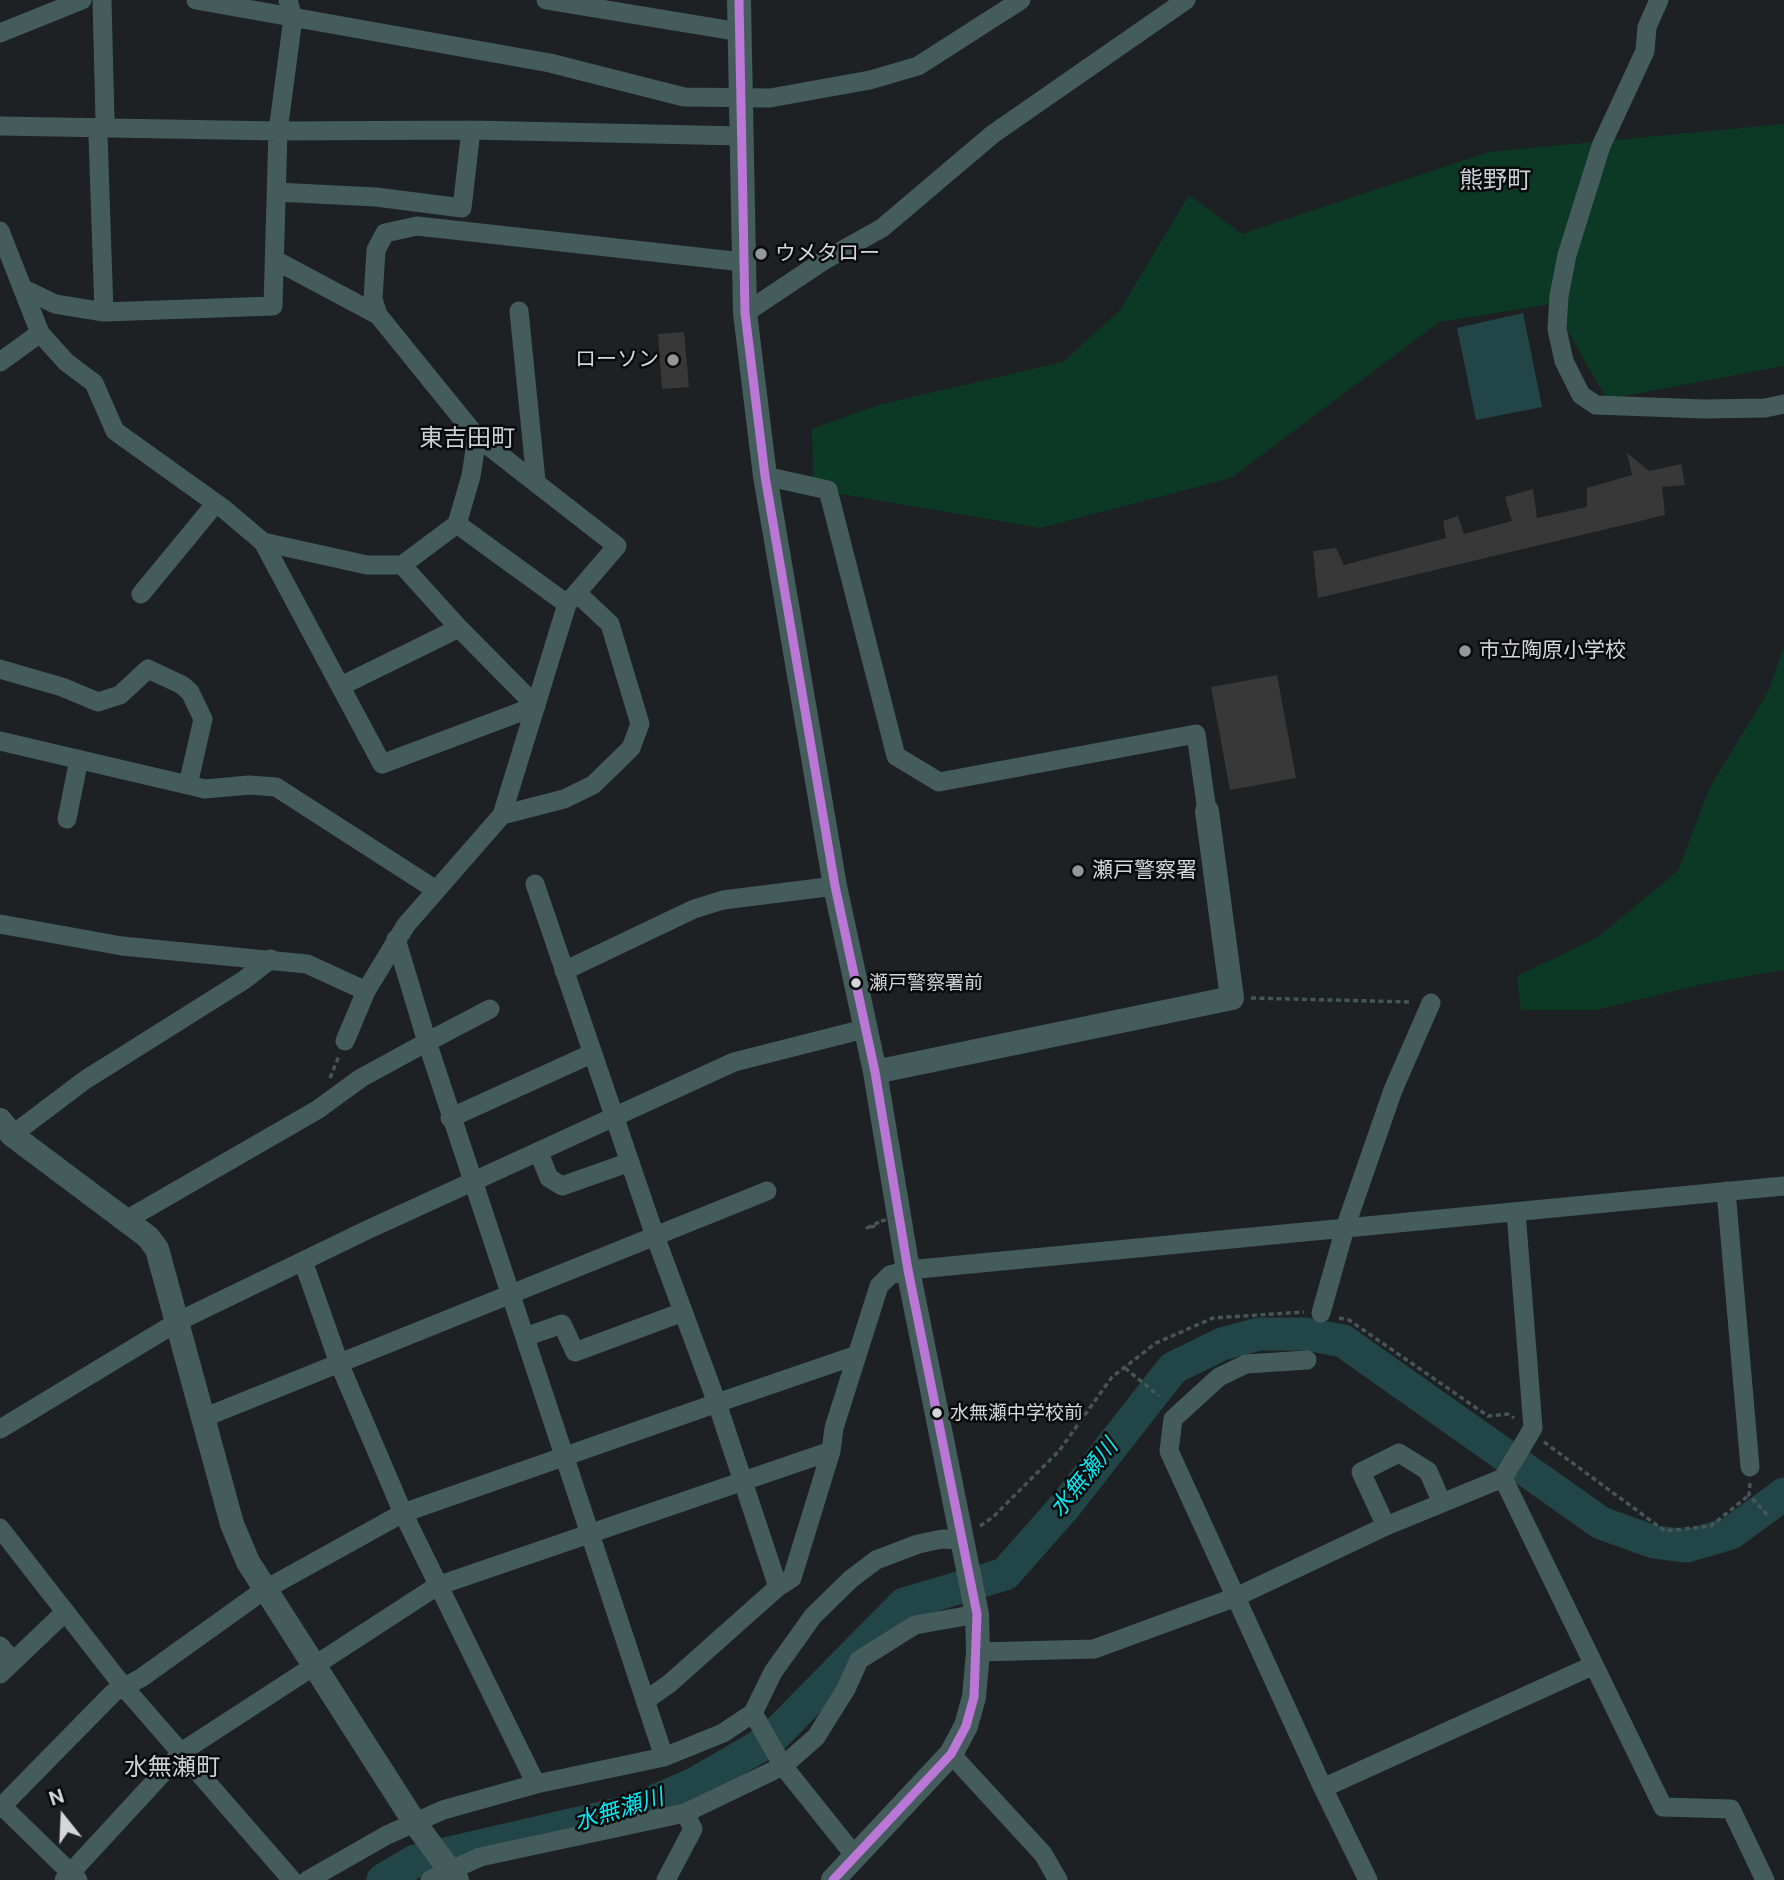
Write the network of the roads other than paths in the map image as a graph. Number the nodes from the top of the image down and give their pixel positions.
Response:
1 (82, 0) edge
2 (102, 0) edge
3 (196, 0) edge
4 (546, 0) edge
5 (739, 0) edge
6 (1021, 0) edge
7 (1186, 0) edge
8 (1659, 0) edge
9 (290, 9) edge
10 (740, 32) junction
11 (0, 33) edge
12 (741, 97) junction
13 (0, 126) edge
14 (101, 126) junction
15 (471, 130) junction
16 (278, 131) junction
17 (741, 136) junction
18 (276, 192) junction
19 (0, 232) edge
20 (275, 260) junction
21 (743, 262) junction
22 (22, 288) junction
23 (519, 311) dead end
24 (104, 312) junction
25 (745, 313) junction
26 (378, 315) junction
27 (40, 332) junction
28 (0, 362) edge
29 (1784, 404) edge
30 (477, 437) junction
31 (765, 476) junction
32 (536, 481) junction
33 (216, 503) junction
34 (457, 524) junction
35 (263, 542) junction
36 (402, 565) junction
37 (141, 594) dead end
38 (572, 599) junction
39 (459, 628) junction
40 (0, 669) edge
41 (341, 686) junction
42 (536, 706) junction
43 (0, 741) edge
44 (79, 759) junction
45 (188, 785) junction
46 (1207, 810) joint
47 (502, 815) junction
48 (67, 819) dead end
49 (535, 884) dead end
50 (835, 886) junction
51 (436, 890) junction
52 (0, 924) edge
53 (396, 939) junction
54 (271, 959) junction
55 (564, 971) junction
56 (366, 991) junction
57 (1431, 1003) road end
58 (490, 1009) dead end
59 (863, 1029) junction
60 (345, 1041) dead end
61 (427, 1042) junction
62 (592, 1054) junction
63 (875, 1072) junction
64 (614, 1117) junction
65 (450, 1118) junction
66 (6, 1127) edge
67 (539, 1153) junction
68 (630, 1162) junction
69 (472, 1184) junction
70 (1784, 1186) edge
71 (767, 1191) dead end
72 (1726, 1191) junction
73 (1516, 1212) junction
74 (126, 1220) junction
75 (1345, 1228) junction
76 (655, 1236) junction
77 (303, 1261) junction
78 (908, 1270) junction
79 (510, 1295) junction
80 (683, 1312) junction
81 (1321, 1313) road end
82 (178, 1321) junction
83 (525, 1337) junction
84 (857, 1355) junction
85 (1307, 1360) dead end
86 (339, 1363) junction
87 (717, 1403) junction
88 (203, 1418) junction
89 (0, 1429) edge
90 (831, 1451) junction
91 (564, 1459) junction
92 (1750, 1467) dead end
93 (1505, 1474) junction
94 (742, 1483) junction
95 (1442, 1503) junction
96 (403, 1514) junction
97 (1386, 1527) junction
98 (0, 1528) edge
99 (590, 1533) junction
100 (960, 1539) junction
101 (437, 1586) junction
102 (778, 1587) junction
103 (264, 1590) junction
104 (1236, 1597) junction
105 (64, 1613) junction
106 (977, 1614) junction
107 (0, 1646) edge
108 (978, 1652) junction
109 (314, 1665) junction
110 (1594, 1665) junction
111 (7, 1667) edge
112 (123, 1686) junction
113 (646, 1700) junction
114 (754, 1713) junction
115 (183, 1751) junction
116 (951, 1754) junction
117 (664, 1757) junction
118 (783, 1766) junction
119 (536, 1784) junction
120 (1323, 1788) junction
121 (1, 1806) edge
122 (685, 1813) junction
123 (417, 1826) junction
124 (855, 1856) junction
125 (445, 1873) edge
126 (71, 1878) edge
127 (292, 1880) edge
128 (308, 1880) edge
129 (666, 1880) edge
130 (833, 1880) edge
131 (1058, 1880) edge
132 (1368, 1880) edge
133 (1765, 1880) edge

1 - 11 street
2 - 14 street
3 - 9 street
4 - 10 street
5 - 10 street
6 - 12 street
7 - 25 street
8 - 29 street
9 - 12 street
9 - 16 street
10 - 12 street
12 - 17 street
13 - 14 street
14 - 16 street
14 - 24 street
15 - 16 street
15 - 17 street
15 - 18 street
16 - 18 street
17 - 21 street
18 - 20 street
19 - 22 street
20 - 24 street
20 - 26 street
21 - 25 street
21 - 26 street
22 - 24 street
22 - 27 street
23 - 32 street
25 - 31 street
26 - 30 street
27 - 28 street
27 - 33 street
30 - 32 street
30 - 34 street
31 - 46 street
31 - 50 street
32 - 38 street
33 - 35 street
33 - 37 street
34 - 36 street
34 - 38 street
35 - 36 street
35 - 41 street
36 - 39 street
38 - 42 street
38 - 47 street
39 - 41 street
39 - 42 street
40 - 45 street
41 - 42 street
42 - 47 street
43 - 44 street
44 - 45 street
44 - 48 street
45 - 51 street
46 - 63 street
47 - 51 street
49 - 55 street
50 - 55 street
50 - 59 street
51 - 53 street
52 - 54 street
53 - 56 street
53 - 61 street
54 - 56 street
54 - 66 street
55 - 62 street
56 - 60 street
57 - 75 street
58 - 61 street
59 - 63 street
59 - 64 street
61 - 65 street
61 - 74 street
62 - 64 street
62 - 65 street
63 - 78 street
64 - 67 street
64 - 68 street
65 - 69 street
66 - 74 street
67 - 68 street
67 - 69 street
68 - 76 street
69 - 77 street
69 - 79 street
70 - 72 street
71 - 76 street
72 - 73 street
72 - 92 street
73 - 75 street
73 - 93 street
74 - 82 street
75 - 78 street
75 - 81 street
76 - 79 street
76 - 80 street
77 - 82 street
77 - 86 street
78 - 84 street
78 - 100 street
79 - 83 street
79 - 86 street
80 - 83 street
80 - 87 street
82 - 88 street
82 - 89 street
83 - 91 street
84 - 87 street
84 - 90 street
85 - 104 street
86 - 88 street
86 - 96 street
87 - 91 street
87 - 94 street
88 - 103 street
90 - 94 street
90 - 102 street
91 - 96 street
91 - 99 street
93 - 95 street
93 - 110 street
94 - 99 street
94 - 102 street
95 - 97 street
95 - 97 street
96 - 101 street
96 - 103 street
97 - 104 street
98 - 105 street
99 - 101 street
99 - 113 street
100 - 106 street
100 - 114 street
101 - 109 street
101 - 119 street
102 - 113 street
103 - 109 street
103 - 112 street
104 - 108 street
104 - 120 street
105 - 111 street
105 - 112 street
106 - 108 street
106 - 118 street
107 - 111 street
108 - 116 street
109 - 115 street
109 - 123 street
110 - 120 street
110 - 133 street
112 - 115 street
112 - 121 street
113 - 117 street
114 - 117 street
114 - 118 street
115 - 126 street
115 - 127 street
116 - 124 street
116 - 131 street
117 - 119 street
118 - 122 street
118 - 124 street
119 - 123 street
120 - 132 street
121 - 126 street
122 - 125 street
122 - 129 street
123 - 125 street
123 - 128 street
124 - 130 street

